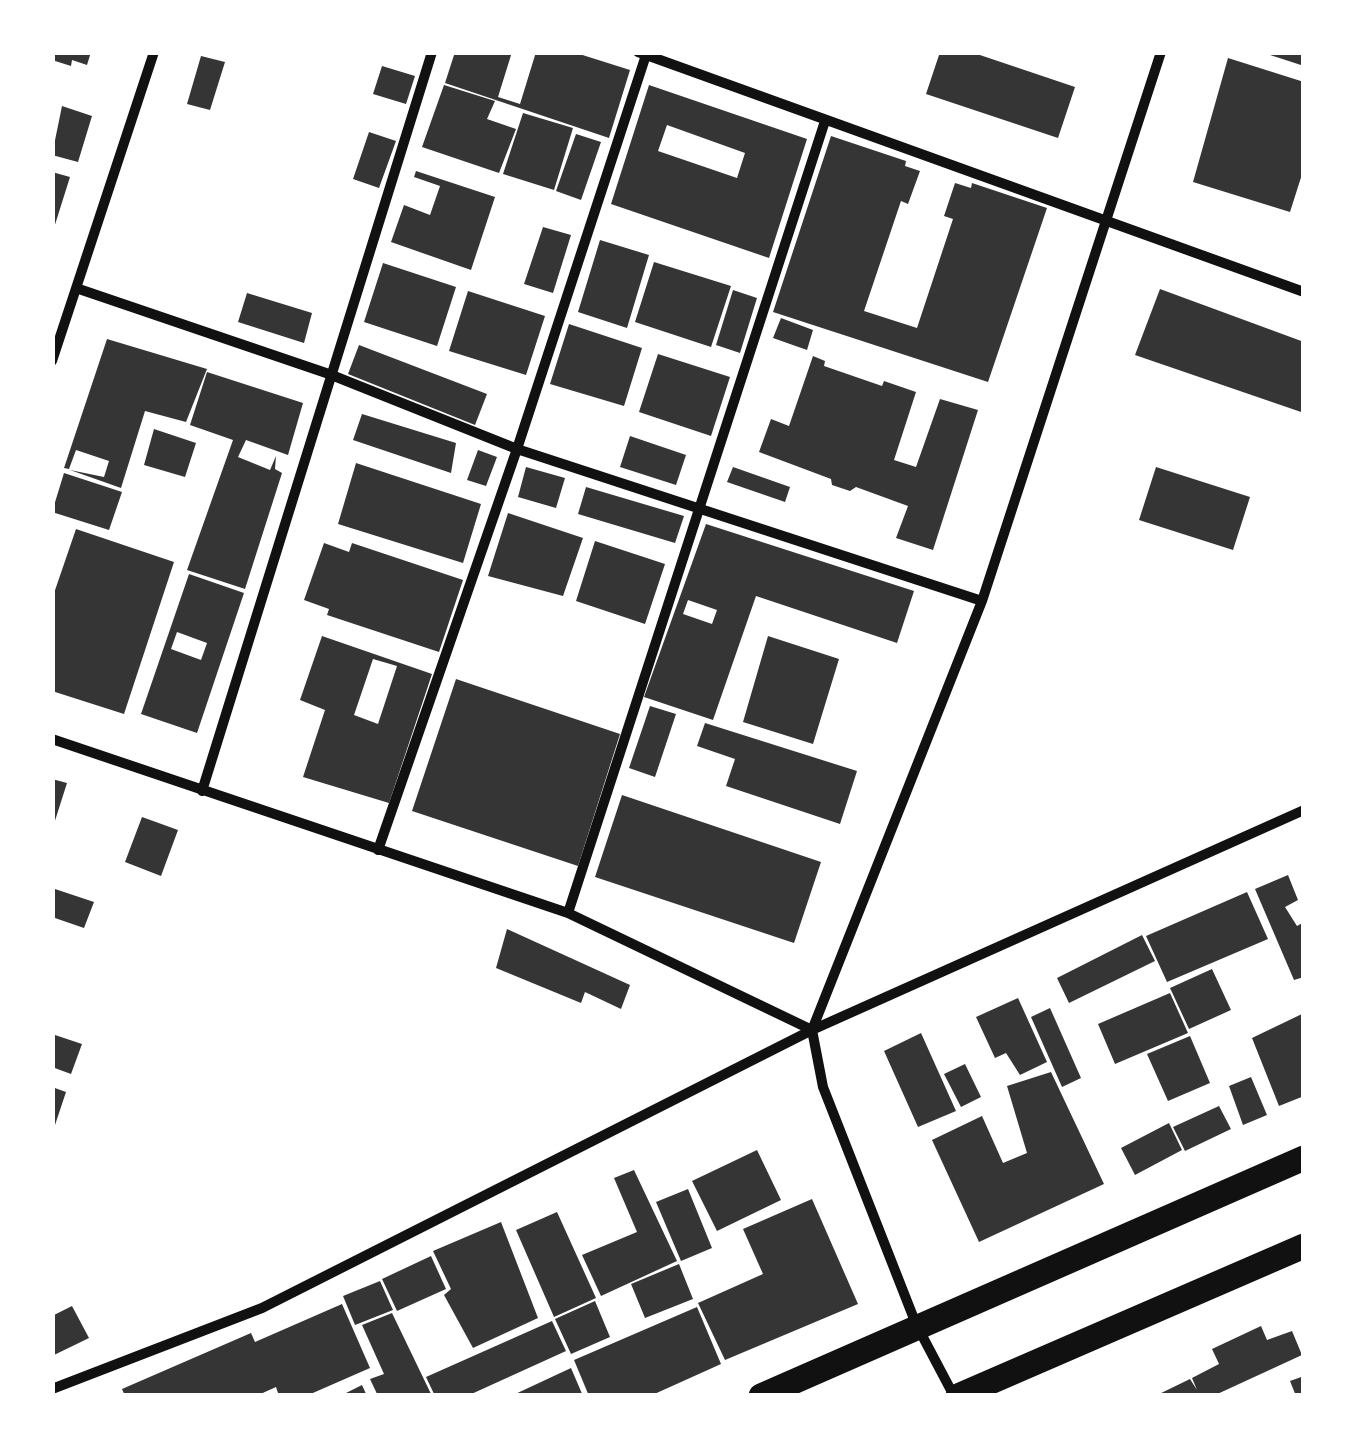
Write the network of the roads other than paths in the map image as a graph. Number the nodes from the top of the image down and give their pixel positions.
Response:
1 (154, 52) edge
2 (432, 52) edge
3 (1161, 52) edge
4 (642, 54) edge
5 (825, 121) junction
6 (1106, 221) junction
7 (76, 288) junction
8 (1304, 292) edge
9 (52, 360) edge
10 (329, 374) junction
11 (518, 449) junction
12 (697, 509) junction
13 (982, 602) junction
14 (52, 740) edge
15 (202, 790) junction
16 (1304, 810) edge
17 (378, 850) junction
18 (568, 913) junction
19 (812, 1030) junction
20 (1304, 1158) edge
21 (1304, 1246) edge
22 (916, 1324) junction
23 (52, 1390) edge
24 (762, 1396) edge
25 (956, 1396) edge

1 - 7 street
2 - 10 street
3 - 6 street
4 - 5 street
4 - 11 street
5 - 6 street
5 - 12 street
6 - 8 street
6 - 13 street
7 - 9 street
7 - 10 street
10 - 11 street
10 - 15 street
11 - 12 street
11 - 17 street
12 - 13 street
12 - 18 street
13 - 19 street
14 - 15 street
15 - 17 street
16 - 19 street
17 - 18 street
18 - 19 street
19 - 22 street
19 - 23 street
20 - 22 main road
21 - 25 main road
22 - 24 main road
22 - 25 street

